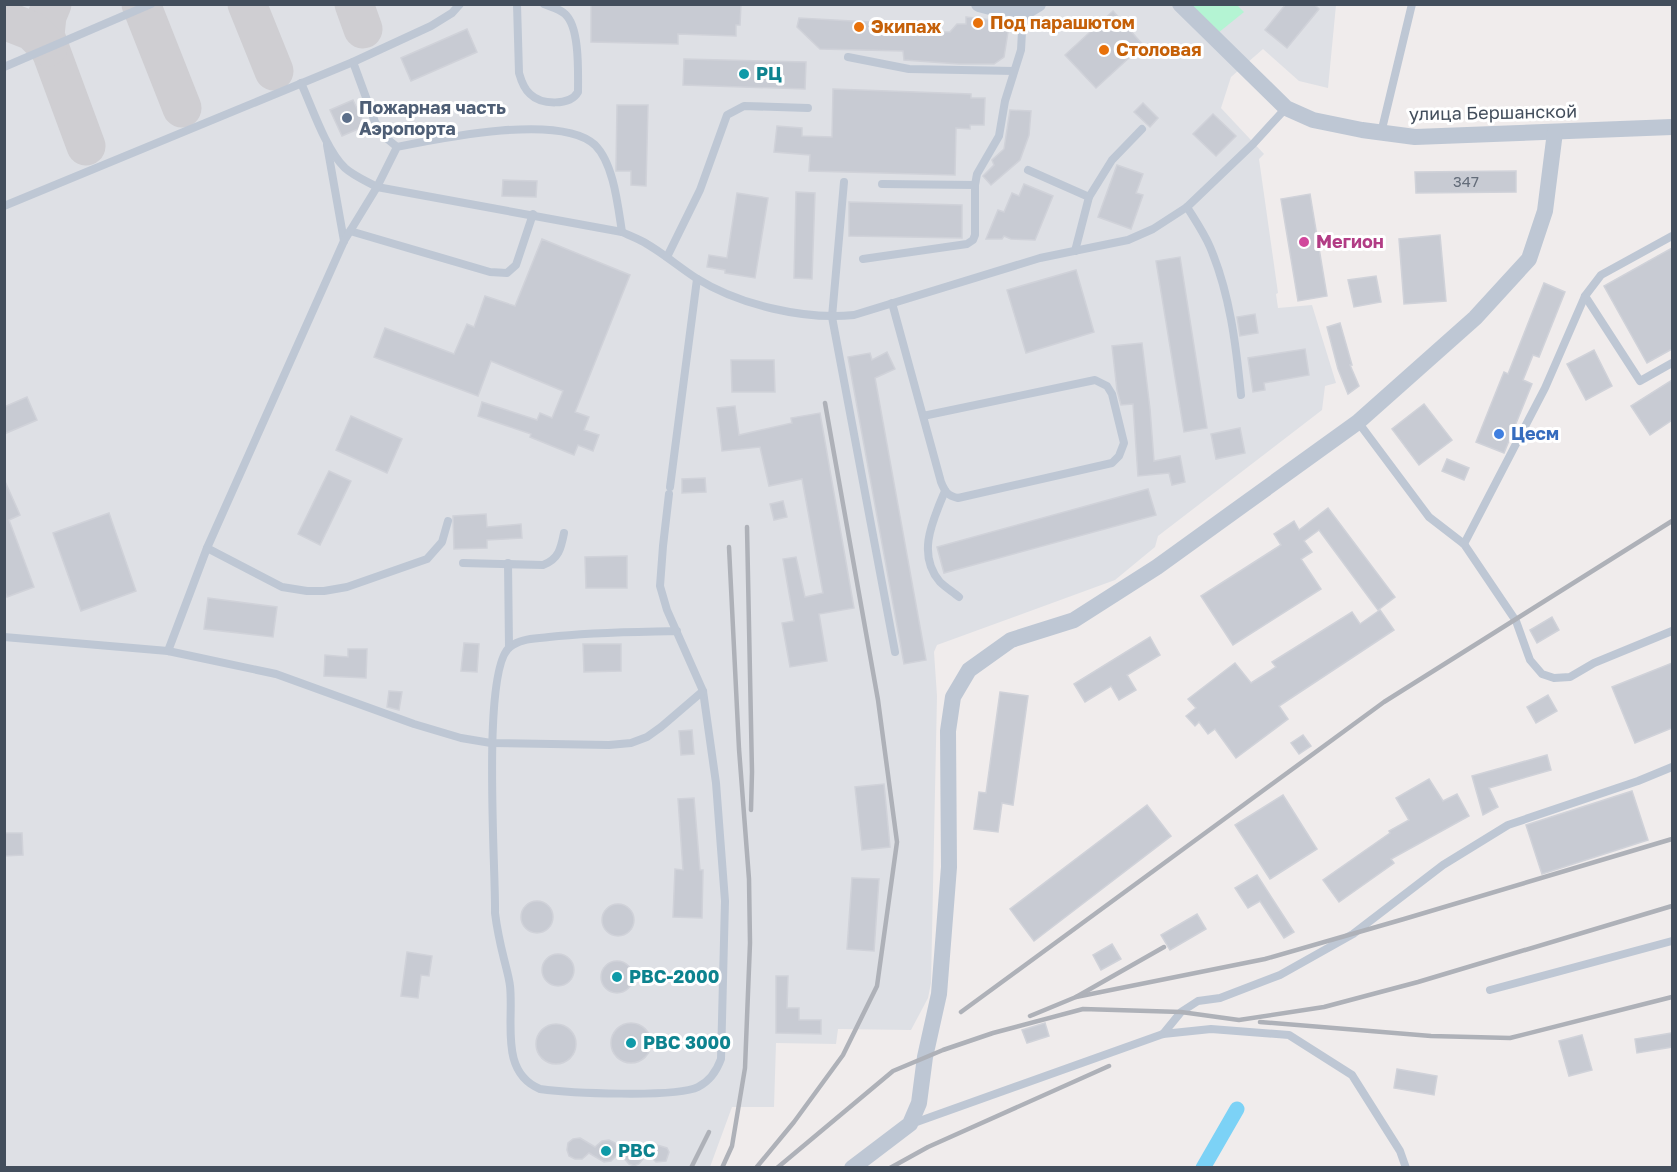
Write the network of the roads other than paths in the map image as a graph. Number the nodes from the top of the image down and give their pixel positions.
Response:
1 (150, 4) edge
2 (460, 4) edge
3 (517, 4) edge
4 (544, 4) edge
5 (980, 4) edge
6 (1180, 4) edge
7 (1412, 4) edge
8 (1031, 9) edge
9 (848, 57) dead end
10 (353, 62) junction
11 (4, 67) edge
12 (1014, 71) junction
13 (301, 83) junction
14 (808, 108) dead end
15 (1286, 108) junction
16 (1672, 128) edge
17 (1142, 129) dead end
18 (1555, 132) junction
19 (1381, 133) junction
20 (327, 141) junction
21 (397, 147) junction
22 (1028, 170) dead end
23 (844, 182) dead end
24 (882, 184) dead end
25 (975, 185) junction
26 (378, 187) junction
27 (1089, 197) junction
28 (4, 206) edge
29 (1187, 207) junction
30 (533, 214) junction
31 (350, 231) junction
32 (622, 232) junction
33 (1672, 236) edge
34 (344, 242) junction
35 (1075, 251) junction
36 (667, 257) junction
37 (863, 259) dead end
38 (697, 279) junction
39 (1585, 296) junction
40 (892, 303) junction
41 (832, 317) junction
42 (1672, 363) edge
43 (1241, 395) dead end
44 (923, 416) junction
45 (1358, 422) junction
46 (945, 491) junction
47 (448, 521) dead end
48 (564, 533) dead end
49 (1464, 544) junction
50 (207, 548) junction
51 (463, 563) dead end
52 (508, 563) junction
53 (959, 597) dead end
54 (677, 631) junction
55 (1672, 631) edge
56 (4, 637) edge
57 (509, 647) junction
58 (168, 651) junction
59 (895, 652) dead end
60 (703, 691) junction
61 (491, 743) junction
62 (1672, 767) edge
63 (1672, 941) edge
64 (1490, 990) dead end
65 (1163, 1034) junction
66 (910, 1124) junction
67 (852, 1167) edge
68 (1406, 1167) edge

1 - 11 lane
2 - 10 lane
3 - 4 lane
5 - 8 street
6 - 15 street, улица Бершанской
7 - 19 lane
8 - 12 lane
9 - 12 lane
10 - 13 lane
10 - 21 lane
12 - 25 lane
13 - 20 lane
13 - 28 lane
14 - 36 lane
15 - 19 street, улица Бершанской
15 - 29 lane
16 - 18 street, улица Бершанской
17 - 27 lane
18 - 19 street, улица Бершанской
18 - 45 street
20 - 26 lane
20 - 34 lane
21 - 26 lane
21 - 32 lane
22 - 27 lane
23 - 41 lane
24 - 25 lane
25 - 37 lane
26 - 30 lane
26 - 31 lane
27 - 35 lane
29 - 35 lane
29 - 43 lane
30 - 31 lane
30 - 32 lane
31 - 34 lane
32 - 36 lane
33 - 39 lane
34 - 50 lane
35 - 40 lane
36 - 38 lane
38 - 41 lane
38 - 54 lane
39 - 42 lane
39 - 49 lane
40 - 41 lane
40 - 44 lane
41 - 59 lane
44 - 46 lane
44 - 46 lane
45 - 49 lane
45 - 66 street
46 - 53 lane
47 - 50 lane
48 - 52 lane
49 - 55 lane
50 - 58 lane
51 - 52 lane
52 - 57 lane
54 - 57 lane
54 - 60 lane
56 - 58 lane
57 - 61 lane
58 - 61 lane
60 - 61 lane
60 - 61 lane
62 - 65 lane
63 - 64 lane
65 - 66 lane
65 - 68 lane
66 - 67 street

